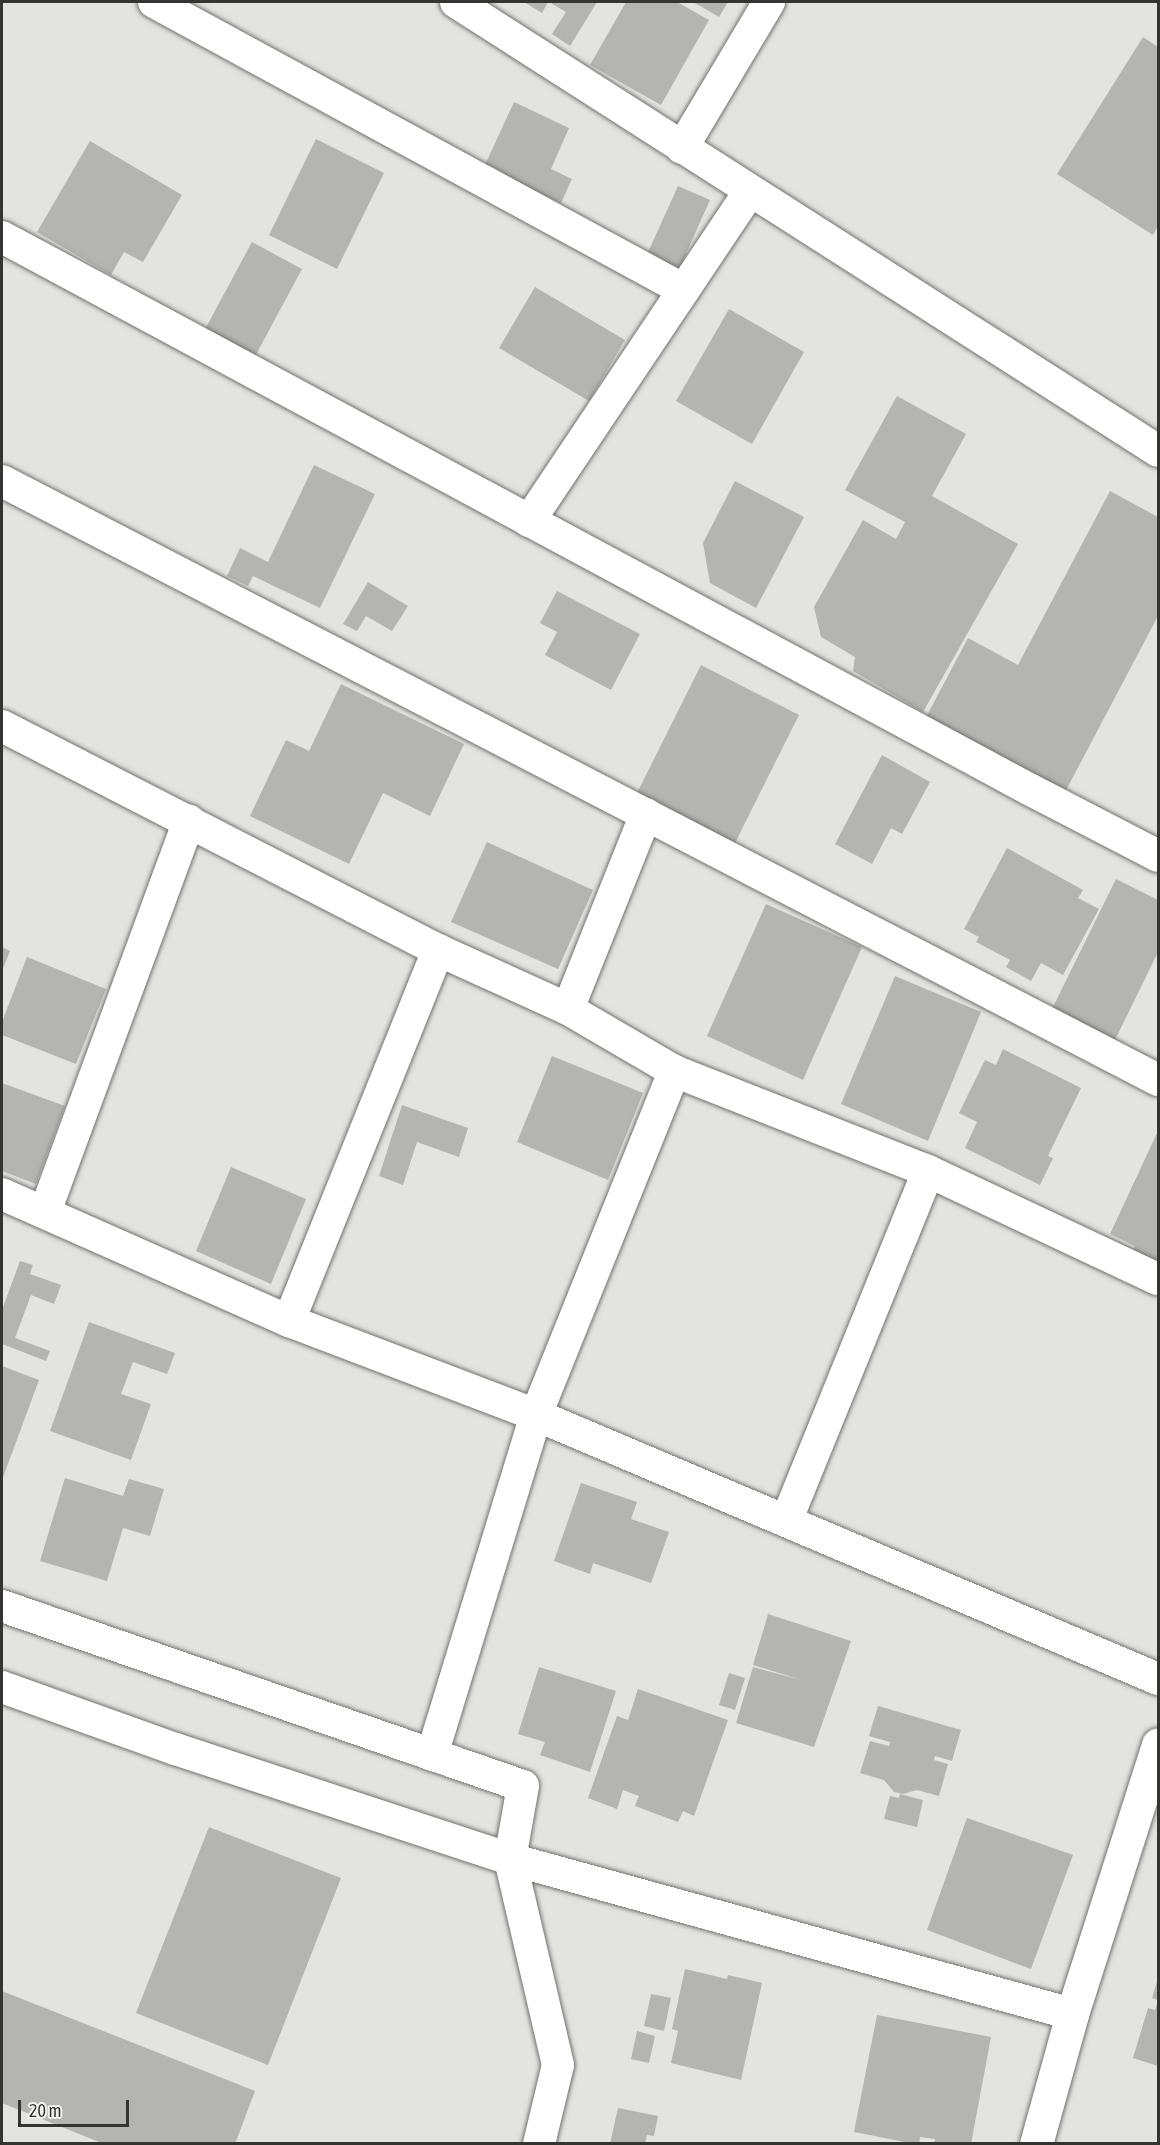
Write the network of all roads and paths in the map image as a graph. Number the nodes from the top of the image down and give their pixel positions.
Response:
1 (154, 2) edge
2 (456, 2) edge
3 (769, 2) edge
4 (682, 148) junction
5 (750, 191) junction
6 (2, 237) edge
7 (684, 290) junction
8 (1158, 451) edge
9 (2, 481) edge
10 (529, 520) junction
11 (2, 726) edge
12 (646, 814) junction
13 (189, 821) junction
14 (1158, 856) edge
15 (438, 950) junction
16 (567, 1009) junction
17 (674, 1071) junction
18 (1158, 1080) edge
19 (928, 1171) junction
20 (2, 1194) edge
21 (45, 1212) junction
22 (1158, 1279) edge
23 (289, 1321) junction
24 (537, 1415) junction
25 (786, 1519) junction
26 (2, 1606) edge
27 (1158, 1678) edge
28 (2, 1687) edge
29 (1158, 1744) edge
30 (432, 1755) junction
31 (1153, 1777) edge
32 (510, 1859) junction
33 (1072, 2014) junction
34 (539, 2144) edge
35 (1036, 2144) edge

1 - 7 street
2 - 4 street
3 - 4 street
4 - 5 street
5 - 7 street
5 - 8 street
6 - 10 street
7 - 10 street
9 - 12 street
10 - 14 street
11 - 13 street
12 - 16 street
12 - 18 street
13 - 15 street
13 - 21 street
15 - 16 street
15 - 23 street
16 - 17 street
17 - 19 street
17 - 24 street
19 - 22 street
19 - 25 street
20 - 21 street
21 - 23 street
23 - 24 street
24 - 25 street
24 - 30 street
25 - 27 street
26 - 30 street
28 - 32 street
29 - 31 street
30 - 32 street
31 - 33 street
32 - 33 street
32 - 34 street
33 - 35 street

